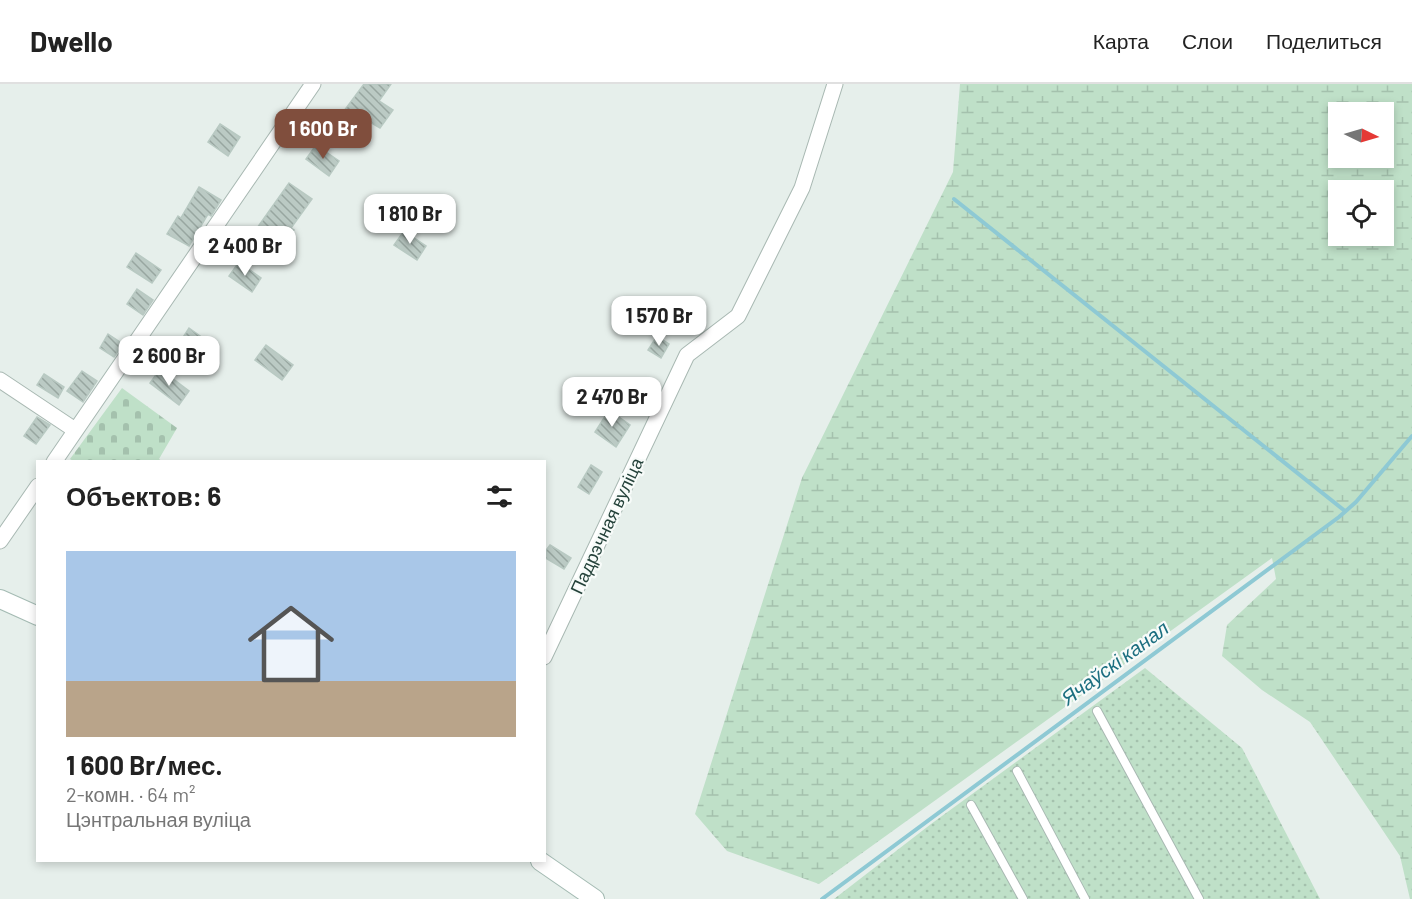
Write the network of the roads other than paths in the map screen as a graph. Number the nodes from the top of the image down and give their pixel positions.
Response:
1 (313, 84) edge
2 (835, 84) edge
3 (0, 380) edge
4 (75, 430) junction
5 (55, 460) edge
6 (36, 489) edge
7 (0, 541) edge
8 (0, 599) edge
9 (36, 615) edge
10 (546, 653) edge
11 (1097, 711) dead end
12 (1017, 771) dead end
13 (970, 805) dead end
14 (541, 862) edge
15 (595, 899) edge
16 (1023, 899) edge
17 (1085, 899) edge
18 (1199, 899) edge

1 - 4 street
2 - 10 street, Падрэчная вуліца
3 - 4 street
4 - 5 street
6 - 7 street
8 - 9 main road
11 - 18 lane
12 - 17 lane
13 - 16 lane
14 - 15 main road

